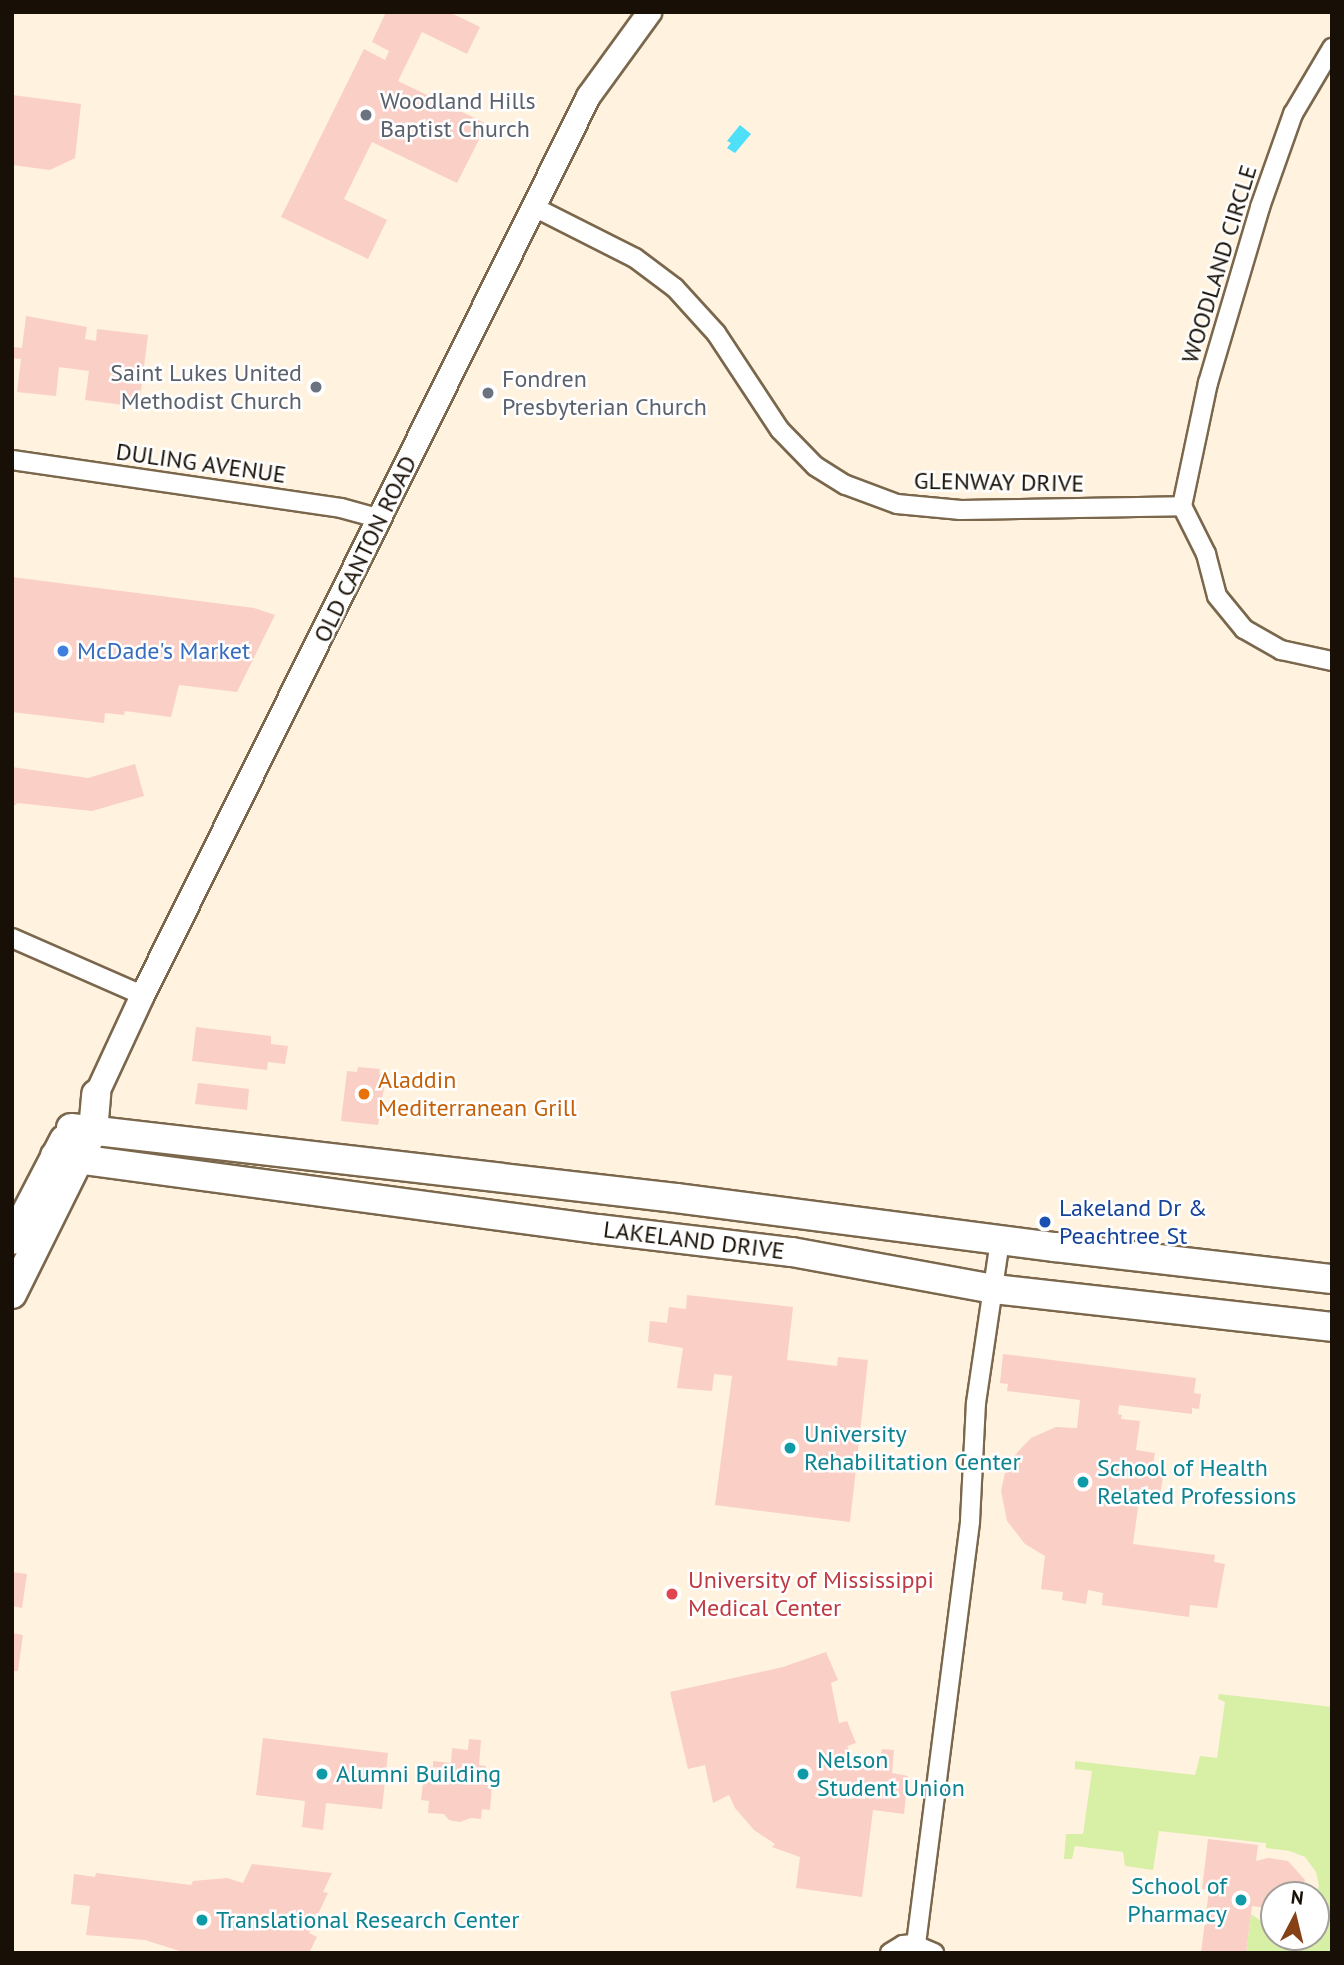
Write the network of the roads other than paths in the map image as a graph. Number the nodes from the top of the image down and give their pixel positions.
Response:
1 (649, 12) edge
2 (1332, 48) edge
3 (532, 206) junction
4 (12, 460) edge
5 (1182, 506) junction
6 (381, 519) junction
7 (1332, 661) edge
8 (12, 938) edge
9 (142, 995) junction
10 (96, 1094) joint
11 (82, 1130) junction
12 (68, 1158) junction
13 (12, 1240) edge
14 (1000, 1240) junction
15 (1332, 1279) edge
16 (994, 1289) junction
17 (12, 1294) edge
18 (1332, 1327) edge
19 (916, 1944) junction
20 (890, 1953) edge
21 (934, 1953) edge

1 - 3 street, OLD CANTON ROAD
2 - 5 street, WOODLAND CIRCLE
3 - 5 street, GLENWAY DRIVE
3 - 6 street, OLD CANTON ROAD
4 - 6 street, DULING AVENUE
5 - 7 street
6 - 9 street, OLD CANTON ROAD
8 - 9 street
9 - 10 street, OLD CANTON ROAD
10 - 11 main road, OLD CANTON ROAD
11 - 12 main road, OLD CANTON ROAD
11 - 14 main road, LAKELAND DRIVE
12 - 13 main road, OLD CANTON ROAD
12 - 16 main road, LAKELAND DRIVE
12 - 17 main road, OLD CANTON ROAD
14 - 15 main road, LAKELAND DRIVE
14 - 16 street
16 - 18 main road, LAKELAND DRIVE
16 - 19 street
19 - 20 street
19 - 21 street

